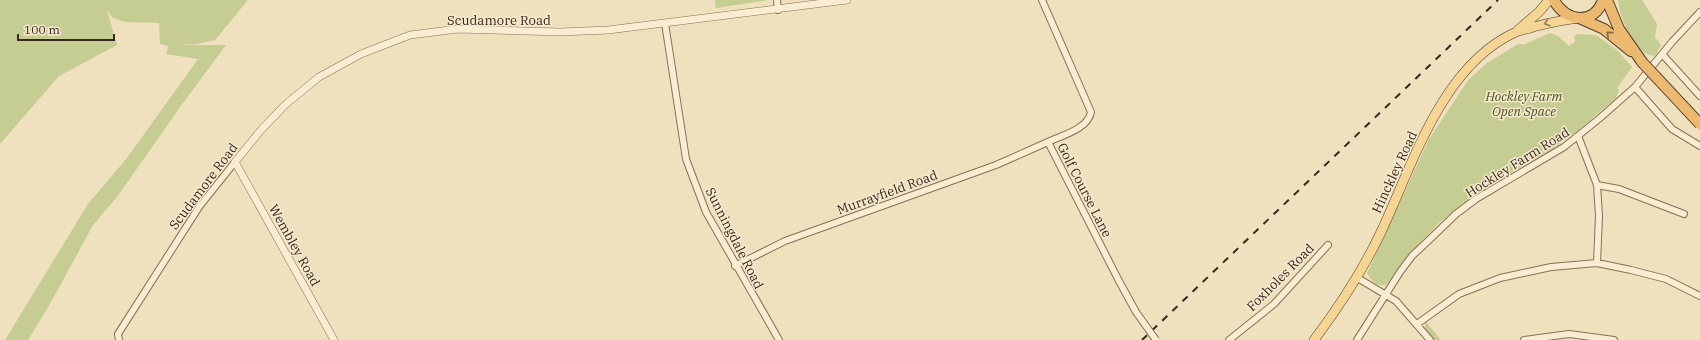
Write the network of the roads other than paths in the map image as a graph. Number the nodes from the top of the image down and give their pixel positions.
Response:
1 (777, 0) edge
2 (847, 0) edge
3 (1042, 0) edge
4 (1549, 0) edge
5 (1554, 0) edge
6 (1603, 0) edge
7 (1607, 0) edge
8 (778, 10) junction
9 (1700, 12) edge
10 (1578, 18) junction
11 (665, 23) junction
12 (1517, 31) junction
13 (1663, 55) junction
14 (1639, 58) junction
15 (1635, 87) junction
16 (1700, 96) edge
17 (1700, 124) edge
18 (1578, 136) junction
19 (1048, 142) junction
20 (1700, 146) edge
21 (235, 162) junction
22 (1597, 185) junction
23 (1684, 214) dead end
24 (1328, 245) dead end
25 (1597, 263) junction
26 (735, 266) junction
27 (1356, 276) junction
28 (1386, 294) junction
29 (1700, 296) edge
30 (1417, 324) junction
31 (118, 337) edge
32 (334, 340) edge
33 (779, 340) edge
34 (1156, 340) edge
35 (1229, 340) edge
36 (1314, 340) edge
37 (1358, 340) edge
38 (1430, 340) edge
39 (1524, 340) edge
40 (1614, 340) edge

1 - 8 street
2 - 8 street, Scudamore Road
3 - 19 street, Golf Course Lane
4 - 12 main road, Hinckley Road
5 - 10 highway
6 - 10 highway
7 - 14 highway
8 - 11 street, Scudamore Road
9 - 13 street, Hockley Farm Road
10 -> 12 main road, Hinckley Road
14 -> 10 highway
11 - 21 street, Scudamore Road
11 - 26 street, Sunningdale Road
12 - 27 main road, Hinckley Road
13 - 15 street, Hockley Farm Road
13 - 16 street
14 - 17 highway, bridge
15 - 18 street, Hockley Farm Road
15 - 20 street
18 - 22 street
18 - 28 street, Hockley Farm Road
19 - 26 street, Murrayfield Road
19 - 34 street, Golf Course Lane, bridge
21 - 31 street, Scudamore Road
21 - 32 street, Wembley Road
22 - 23 street
22 - 25 street
24 - 35 street, Foxholes Road
25 - 29 street
25 - 30 street
26 - 33 street, Sunningdale Road
27 - 28 street
27 - 36 main road, Hinckley Road
28 - 30 street
28 - 37 street, Hockley Farm Road
30 - 38 street
39 - 40 street

